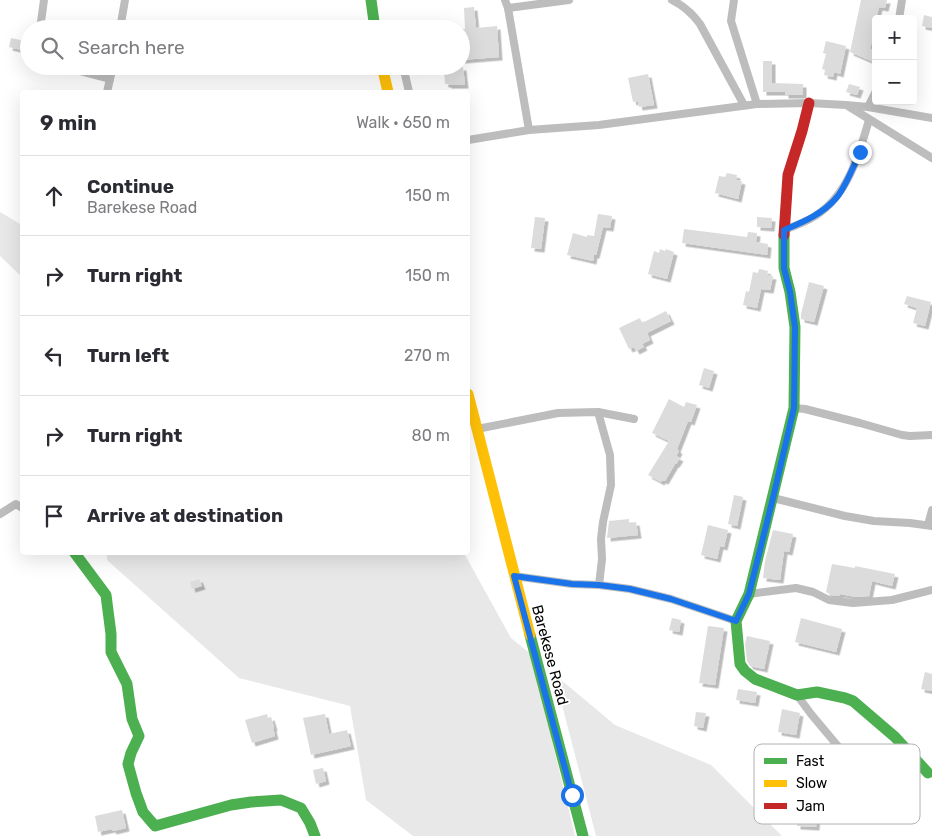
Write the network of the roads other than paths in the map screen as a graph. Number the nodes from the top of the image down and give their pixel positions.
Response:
1 (44, 0) edge
2 (125, 0) edge
3 (371, 0) edge
4 (505, 0) edge
5 (569, 0) edge
6 (672, 0) edge
7 (734, 0) edge
8 (902, 0) edge
9 (508, 8) junction
10 (900, 15) edge
11 (41, 20) edge
12 (122, 20) edge
13 (375, 20) edge
14 (92, 75) edge
15 (111, 75) edge
16 (384, 75) edge
17 (405, 75) edge
18 (110, 80) junction
19 (108, 90) edge
20 (388, 90) edge
21 (409, 90) edge
22 (872, 99) edge
23 (808, 103) junction
24 (757, 104) junction
25 (744, 105) junction
26 (846, 105) junction
27 (868, 107) junction
28 (932, 118) edge
29 (870, 120) junction
30 (529, 130) junction
31 (470, 140) edge
32 (932, 158) edge
33 (784, 230) junction
34 (470, 402) edge
35 (794, 408) junction
36 (598, 412) junction
37 (634, 419) dead end
38 (477, 429) junction
39 (932, 435) edge
40 (773, 498) junction
41 (20, 507) edge
42 (932, 510) edge
43 (0, 514) edge
44 (930, 526) edge
45 (76, 555) edge
46 (514, 576) junction
47 (599, 585) junction
48 (932, 590) edge
49 (749, 594) junction
50 (736, 621) junction
51 (798, 695) junction
52 (836, 744) edge
53 (902, 744) edge
54 (920, 764) edge
55 (928, 773) dead end
56 (315, 836) edge
57 (583, 836) edge

1 - 11 street
2 - 12 street
3 - 13 street
4 - 9 street
5 - 9 street
6 - 25 street
7 - 24 street
8 - 10 street
9 - 30 street
14 - 18 street
15 - 18 street
16 - 20 street
17 - 21 street
18 - 19 street
22 - 27 street
23 - 24 street
23 - 26 street
23 - 33 street
24 - 25 street
25 - 30 street
26 - 27 street
26 - 29 street
27 - 28 street
29 - 32 street
29 - 33 street
30 - 31 street
33 - 35 street
34 - 38 street, Barekese Road
35 - 39 street
35 - 40 street
36 - 37 street
36 - 38 street
36 - 47 street
38 - 46 street, Barekese Road
40 - 44 street
40 - 49 street
41 - 43 street
42 - 44 street
45 - 56 street
46 - 47 street
46 - 57 street, Barekese Road
47 - 50 street
48 - 49 street
49 - 50 street
50 - 51 street
51 - 52 street
51 - 53 street
54 - 55 street

